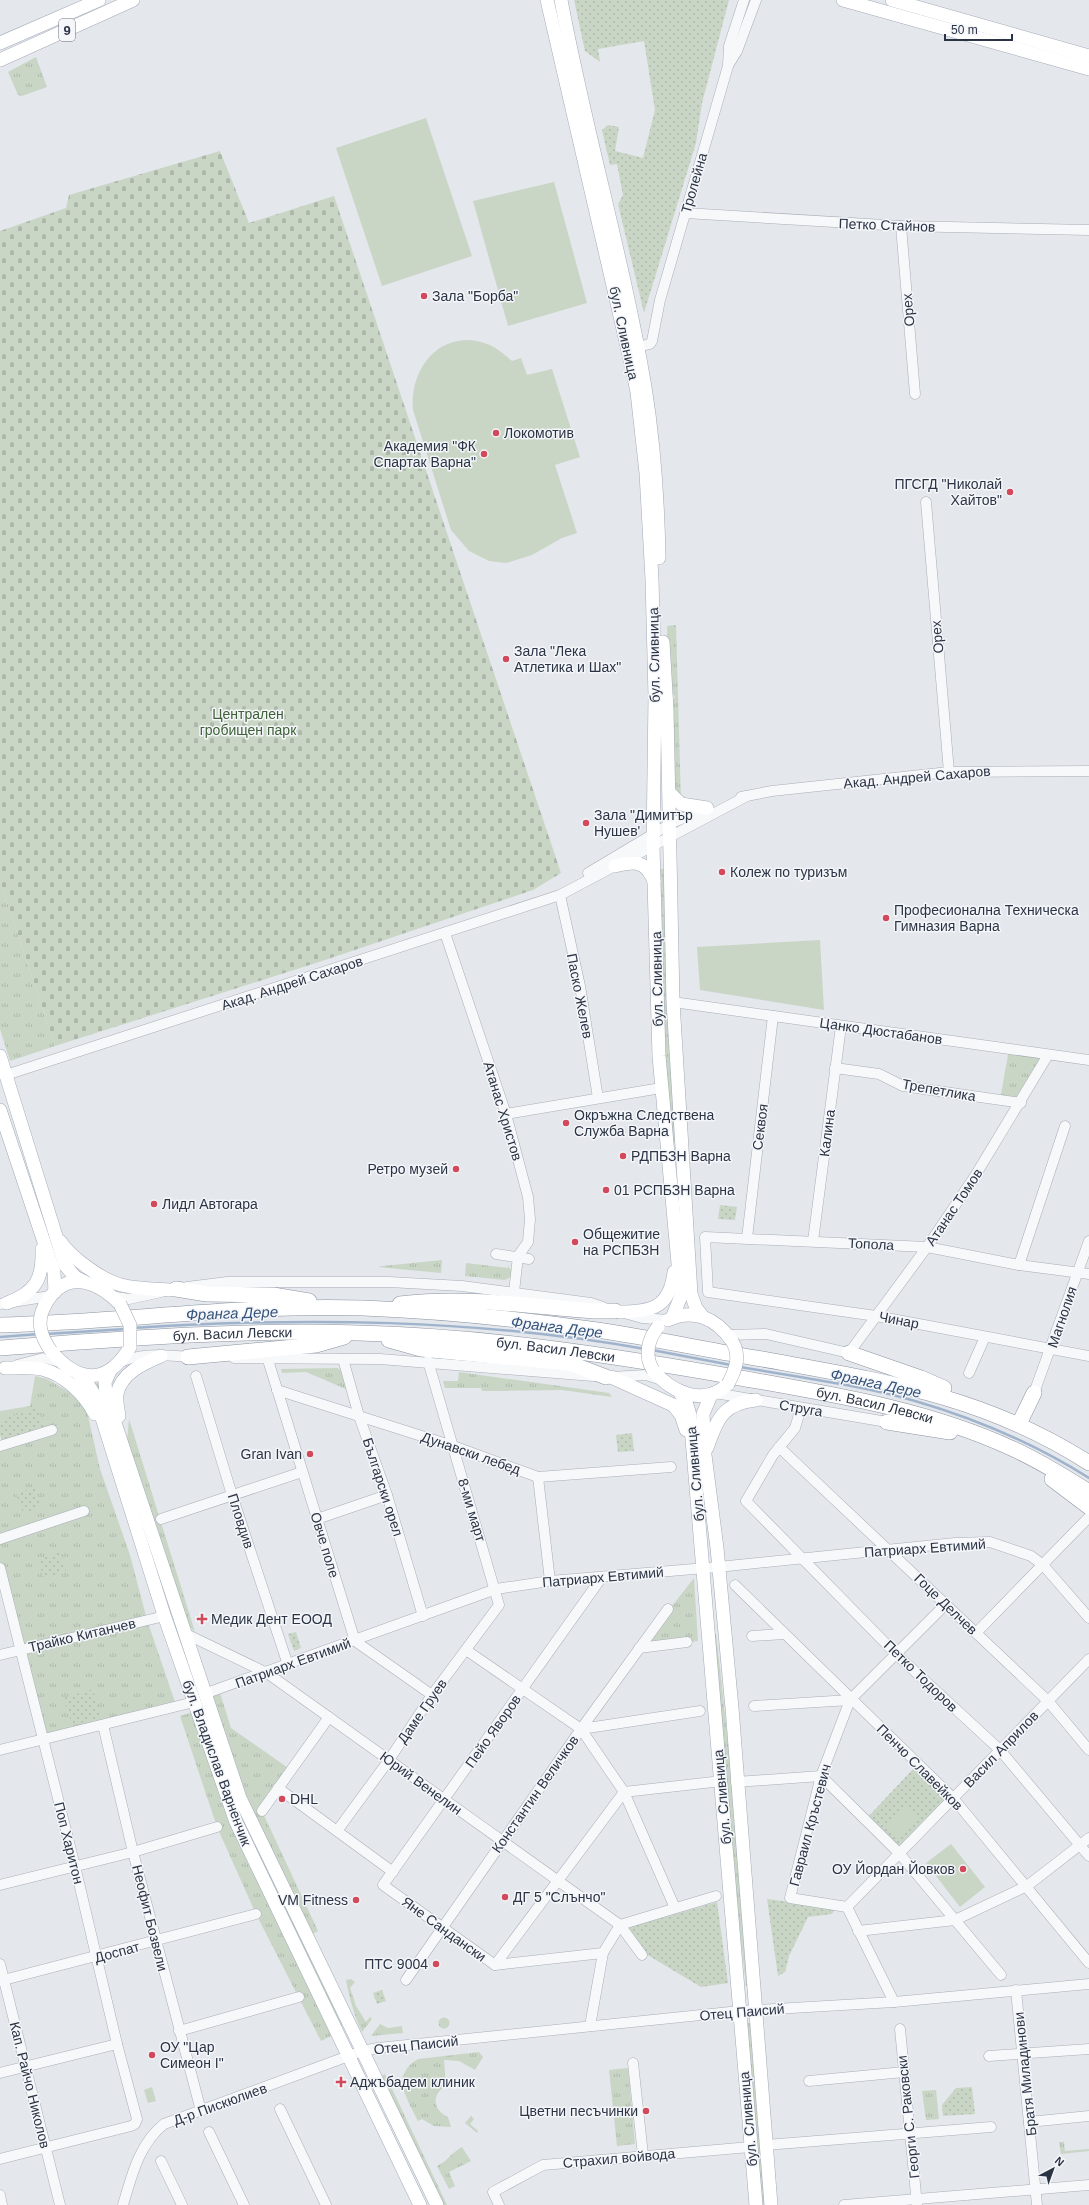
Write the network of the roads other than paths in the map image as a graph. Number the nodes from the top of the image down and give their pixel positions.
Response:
1 (99, 0) edge
2 (134, 0) edge
3 (546, 0) edge
4 (561, 0) edge
5 (744, 0) edge
6 (756, 0) edge
7 (842, 0) edge
8 (892, 0) edge
9 (0, 43) edge
10 (1089, 56) edge
11 (0, 60) edge
12 (728, 66) junction
13 (1089, 69) edge
14 (685, 213) junction
15 (901, 226) junction
16 (1089, 230) edge
17 (637, 347) junction
18 (915, 394) dead end
19 (926, 502) dead end
20 (1089, 770) edge
21 (948, 772) junction
22 (669, 792) junction
23 (747, 796) junction
24 (708, 808) junction
25 (670, 830) junction
26 (653, 833) junction
27 (654, 847) junction
28 (615, 866) junction
29 (654, 881) junction
30 (575, 886) junction
31 (560, 895) junction
32 (445, 933) junction
33 (673, 1002) junction
34 (773, 1016) junction
35 (841, 1026) junction
36 (1048, 1055) junction
37 (0, 1056) edge
38 (1089, 1060) edge
39 (835, 1068) junction
40 (6, 1075) junction
41 (662, 1088) junction
42 (598, 1098) junction
43 (1021, 1103) junction
44 (0, 1110) edge
45 (506, 1114) junction
46 (1065, 1126) dead end
47 (681, 1142) junction
48 (668, 1144) junction
49 (48, 1233) junction
50 (747, 1238) junction
51 (813, 1241) junction
52 (1089, 1241) edge
53 (676, 1244) junction
54 (927, 1247) junction
55 (496, 1254) dead end
56 (518, 1256) junction
57 (529, 1259) dead end
58 (1019, 1265) junction
59 (1077, 1273) junction
60 (1089, 1274) edge
61 (85, 1282) junction
62 (173, 1290) junction
63 (514, 1292) junction
64 (708, 1292) joint
65 (49, 1298) junction
66 (115, 1300) junction
67 (4, 1303) edge
68 (357, 1308) junction
69 (617, 1311) junction
70 (876, 1316) junction
71 (703, 1317) junction
72 (666, 1322) junction
73 (0, 1325) edge
74 (361, 1333) junction
75 (985, 1337) junction
76 (730, 1338) junction
77 (0, 1348) edge
78 (1051, 1350) junction
79 (849, 1353) junction
80 (161, 1356) junction
81 (1089, 1356) edge
82 (188, 1357) junction
83 (343, 1359) junction
84 (268, 1360) junction
85 (428, 1361) junction
86 (60, 1362) junction
87 (115, 1367) junction
88 (3, 1368) edge
89 (969, 1373) dead end
90 (78, 1374) junction
91 (658, 1375) junction
92 (196, 1376) dead end
93 (608, 1377) junction
94 (276, 1390) junction
95 (679, 1391) junction
96 (1034, 1393) joint
97 (713, 1394) junction
98 (756, 1400) junction
99 (801, 1408) junction
100 (359, 1416) junction
101 (1014, 1421) junction
102 (887, 1422) joint
103 (52, 1430) dead end
104 (1033, 1431) junction
105 (107, 1434) junction
106 (994, 1440) junction
107 (123, 1444) junction
108 (0, 1446) edge
109 (453, 1446) junction
110 (779, 1447) junction
111 (1011, 1448) junction
112 (699, 1455) junction
113 (1089, 1457) edge
114 (1089, 1463) edge
115 (670, 1467) dead end
116 (302, 1472) junction
117 (538, 1477) junction
118 (1089, 1492) edge
119 (232, 1495) junction
120 (387, 1496) junction
121 (1089, 1507) edge
122 (84, 1510) dead end
123 (1089, 1517) edge
124 (161, 1519) dead end
125 (317, 1519) junction
126 (0, 1539) edge
127 (889, 1550) junction
128 (802, 1557) junction
129 (1043, 1565) junction
130 (718, 1567) junction
131 (0, 1568) edge
132 (704, 1569) junction
133 (602, 1577) junction
134 (550, 1581) junction
135 (735, 1585) dead end
136 (496, 1589) junction
137 (946, 1604) junction
138 (668, 1609) dead end
139 (164, 1616) junction
140 (423, 1616) junction
141 (1089, 1618) edge
142 (184, 1633) junction
143 (976, 1633) junction
144 (784, 1634) junction
145 (752, 1636) dead end
146 (355, 1641) junction
147 (687, 1642) dead end
148 (639, 1648) junction
149 (21, 1650) junction
150 (466, 1650) junction
151 (896, 1654) junction
152 (0, 1655) edge
153 (1089, 1659) edge
154 (288, 1665) junction
155 (267, 1673) junction
156 (521, 1690) junction
157 (432, 1696) junction
158 (199, 1698) junction
159 (850, 1700) junction
160 (1048, 1701) junction
161 (754, 1706) dead end
162 (700, 1711) dead end
163 (329, 1717) junction
164 (103, 1725) junction
165 (580, 1729) junction
166 (43, 1739) junction
167 (0, 1750) edge
168 (1000, 1750) junction
169 (1089, 1750) edge
170 (389, 1760) junction
171 (821, 1776) junction
172 (722, 1781) junction
173 (736, 1782) junction
174 (278, 1788) junction
175 (624, 1792) junction
176 (953, 1798) junction
177 (445, 1800) junction
178 (262, 1811) dead end
179 (216, 1827) dead end
180 (337, 1831) junction
181 (1089, 1838) edge
182 (503, 1841) junction
183 (1080, 1845) junction
184 (133, 1852) junction
185 (899, 1853) junction
186 (1089, 1856) edge
187 (75, 1866) junction
188 (393, 1872) junction
189 (558, 1880) junction
190 (0, 1885) edge
191 (384, 1885) joint
192 (1027, 1886) junction
193 (716, 1896) dead end
194 (847, 1907) junction
195 (675, 1908) junction
196 (256, 1914) dead end
197 (955, 1920) junction
198 (620, 1925) junction
199 (442, 1926) junction
200 (858, 1931) junction
201 (157, 1942) junction
202 (603, 1953) junction
203 (642, 1955) dead end
204 (95, 1958) junction
205 (0, 1964) edge
206 (1089, 1964) edge
207 (495, 1965) junction
208 (1000, 1975) dead end
209 (406, 1980) dead end
210 (2, 1981) edge
211 (1089, 1984) edge
212 (1016, 1990) junction
213 (299, 1998) dead end
214 (894, 2002) junction
215 (755, 2010) junction
216 (740, 2012) junction
217 (590, 2026) junction
218 (900, 2029) dead end
219 (179, 2031) junction
220 (117, 2044) junction
221 (1089, 2048) edge
222 (362, 2051) junction
223 (1023, 2054) junction
224 (348, 2056) junction
225 (989, 2056) dead end
226 (633, 2063) dead end
227 (26, 2067) junction
228 (904, 2072) junction
229 (0, 2073) edge
230 (809, 2081) dead end
231 (280, 2109) dead end
232 (201, 2111) junction
233 (1089, 2116) edge
234 (1029, 2122) junction
235 (991, 2127) dead end
236 (209, 2132) dead end
237 (910, 2134) junction
238 (766, 2145) junction
239 (750, 2147) junction
240 (45, 2148) junction
241 (643, 2155) junction
242 (0, 2159) edge
243 (161, 2161) dead end
244 (1089, 2185) edge
245 (1036, 2191) junction
246 (0, 2195) edge
247 (916, 2201) edge
248 (2, 2205) edge
249 (60, 2205) edge
250 (123, 2205) edge
251 (182, 2205) edge
252 (244, 2205) edge
253 (326, 2205) edge
254 (420, 2205) edge
255 (437, 2205) edge
256 (499, 2205) edge
257 (756, 2205) edge
258 (771, 2205) edge
259 (844, 2205) edge
260 (1037, 2205) edge

1 - 9 main road, 9
2 - 11 main road, 9
3 - 26 main road, бул. Сливница
4 - 17 main road, бул. Сливница
5 - 12 street, Тролейна
6 - 12 street, Тролейна
7 - 13 main road
8 - 10 main road
12 - 14 street, Тролейна
14 - 15 street, Петко Стайнов
14 - 17 street, Тролейна
15 - 16 street, Петко Стайнов
15 - 18 street, Орех
17 - 22 main road, бул. Сливница
19 - 21 street, Орех
20 - 21 street, Акад. Андрей Сахаров
21 - 23 street, Акад. Андрей Сахаров
22 - 24 main road
22 - 25 main road, бул. Сливница
23 - 24 street, Акад. Андрей Сахаров
23 - 25 street, Акад. Андрей Сахаров
24 - 25 street, Акад. Андрей Сахаров
25 - 26 street, Акад. Андрей Сахаров
25 - 27 street, Акад. Андрей Сахаров
25 - 33 main road, бул. Сливница
26 - 27 main road, бул. Сливница
26 - 30 street, Акад. Андрей Сахаров
27 - 28 street, Акад. Андрей Сахаров
27 - 29 main road, бул. Сливница
28 - 29 main road
28 - 30 street, Акад. Андрей Сахаров
29 - 41 main road, бул. Сливница
30 - 31 street, Акад. Андрей Сахаров
31 - 32 street, Акад. Андрей Сахаров
31 - 42 street, Паско Желев
32 - 40 street, Акад. Андрей Сахаров
32 - 45 street, Атанас Христов
33 - 34 street, Цанко Дюстабанов
33 - 47 main road, бул. Сливница
34 - 35 street, Цанко Дюстабанов
34 - 50 street, Секвоя
35 - 36 street, Цанко Дюстабанов
35 - 39 street, Калина
36 - 38 street, Цанко Дюстабанов
36 - 43 street, Атанас Томов
37 - 40 main road
39 - 43 street, Трепетлика
39 - 51 street, Калина
40 - 49 main road
41 - 42 street
41 - 48 main road, бул. Сливница
42 - 45 street
43 - 54 street, Атанас Томов
44 - 49 main road
45 - 56 street, Атанас Христов
46 - 58 street
47 - 48 main road
47 - 71 main road, бул. Сливница
48 - 53 main road, бул. Сливница
49 - 61 main road
49 - 62 main road
49 - 65 main road
49 - 67 main road
50 - 51 street, Топола
50 - 64 street, Топола
51 - 54 street, Топола
52 - 59 street, Магнолия
53 - 69 main road
53 - 72 main road, бул. Сливница
54 - 58 street, Топола
54 - 70 street, Атанас Томов
55 - 56 street
56 - 57 street
56 - 63 street, Атанас Христов
58 - 59 street, Топола
59 - 60 street, Топола
59 - 78 street, Магнолия
61 - 65 main road
61 - 66 main road
62 - 63 street
62 - 66 street
62 - 68 highway
63 - 69 street
64 - 70 street, Чинар
65 - 67 street
65 - 86 main road, bridge
66 - 87 main road, bridge
68 - 69 highway
68 - 73 highway, бул. Васил Левски
68 - 101 highway, бул. Васил Левски
69 - 72 street
70 - 75 street, Чинар
70 - 79 street, Атанас Томов
71 - 72 main road
71 - 76 main road
72 - 91 main road, bridge
74 - 77 highway, бул. Васил Левски
74 - 82 highway
74 - 93 highway
74 - 106 highway, бул. Васил Левски
75 - 78 street, Чинар
75 - 89 street
76 - 79 street
76 - 97 main road, bridge
78 - 81 street, Чинар
78 - 96 street, Магнолия
79 - 101 highway
80 - 82 street
80 - 87 street
80 - 107 main road
82 - 84 street
83 - 84 street
83 - 85 street
83 - 100 street, Български орел
84 - 94 street, Овче поле
85 - 93 street
85 - 109 street, 8-ми март
86 - 88 street
86 - 90 main road
87 - 90 main road
87 - 107 main road, бул. Владислав Варненчик
88 - 105 main road
90 - 105 main road, бул. Владислав Варненчик
91 - 93 street
91 - 95 main road
92 - 119 street, Пловдив
93 - 112 main road
94 - 100 street, Дунавски лебед
94 - 116 street, Овче поле
95 - 97 main road
95 - 112 main road, бул. Сливница
96 - 101 highway
97 - 98 street, Струга
97 - 112 main road, бул. Сливница
98 - 99 street, Струга
98 - 112 main road
99 - 102 street, Струга
99 - 110 street
100 - 109 street, Дунавски лебед
100 - 120 street, Български орел
101 - 104 highway, бул. Васил Левски
102 - 106 highway
103 - 108 street
104 - 113 highway
104 - 114 highway, бул. Васил Левски
105 - 139 main road, бул. Владислав Варненчик
106 - 111 highway, бул. Васил Левски
107 - 142 main road, бул. Владислав Варненчик
109 - 117 street, Дунавски лебед
109 - 136 street, 8-ми март
110 - 127 street, Гоце Делчев
110 - 128 street, Петко Тодоров
111 - 118 highway, бул. Васил Левски
111 - 121 highway
112 - 130 main road, бул. Сливница
112 - 132 main road, бул. Сливница
115 - 117 street, Дунавски лебед
116 - 119 street
116 - 125 street, Овче поле
117 - 134 street
119 - 124 street
119 - 154 street, Пловдив
120 - 125 street
120 - 140 street, Български орел
122 - 126 street
123 - 129 street
125 - 146 street, Овче поле
127 - 128 street, Патриарх Евтимий
127 - 129 street, Патриарх Евтимий
127 - 137 street, Гоце Делчев
128 - 130 street, Патриарх Евтимий
128 - 151 street, Петко Тодоров
129 - 141 street, Патриарх Евтимий
129 - 143 street
130 - 132 street, Патриарх Евтимий
130 - 173 main road, бул. Сливница
131 - 149 street, Поп Харитон
132 - 133 street, Патриарх Евтимий
132 - 172 main road, бул. Сливница
133 - 134 street, Патриарх Евтимий
133 - 156 street, Пейо Яворов
134 - 136 street, Патриарх Евтимий
135 - 144 street, Пенчо Славейков
136 - 140 street, Патриарх Евтимий
136 - 150 street, Даме Груев
137 - 143 street, Гоце Делчев
137 - 151 street, Гавраил Кръстевич
138 - 148 street, Константин Величков
139 - 149 street, Трайко Китанчев
139 - 158 main road, бул. Владислав Варненчик
140 - 146 street, Патриарх Евтимий
142 - 155 street, Юрий Венелин
142 - 158 main road, бул. Владислав Варненчик
143 - 160 street, Гоце Делчев
144 - 145 street
144 - 159 street, Пенчо Славейков
146 - 154 street, Патриарх Евтимий
146 - 157 street
147 - 148 street
148 - 165 street, Константин Величков
149 - 152 street, Трайко Китанчев
149 - 166 street, Поп Харитон
150 - 156 street
150 - 157 street, Даме Груев
151 - 159 street, Гавраил Кръстевич
151 - 168 street, Петко Тодоров
153 - 160 street, Васил Априлов
154 - 155 street, Патриарх Евтимий
155 - 158 street, Патриарх Евтимий
155 - 163 street, Юрий Венелин
156 - 165 street
156 - 177 street, Пейо Яворов
157 - 170 street, Даме Груев
158 - 164 street, Патриарх Евтимий
158 - 222 main road, бул. Владислав Варненчик
158 - 224 main road, бул. Владислав Варненчик
159 - 161 street
159 - 171 street, Гавраил Кръстевич
159 - 176 street, Пенчо Славейков
160 - 168 street, Васил Априлов
160 - 169 street, Гоце Делчев
162 - 165 street
163 - 170 street, Юрий Венелин
163 - 174 street
164 - 166 street, Патриарх Евтимий
164 - 184 street, Неофит Бозвели
165 - 175 street
165 - 182 street, Константин Величков
166 - 167 street, Патриарх Евтимий
166 - 187 street, Поп Харитон
168 - 176 street, Васил Априлов
168 - 183 street, Петко Тодоров
170 - 177 street, Юрий Венелин
170 - 180 street, Даме Груев
171 - 173 street
171 - 185 street
171 - 194 street, Гавраил Кръстевич
172 - 175 street
172 - 216 main road, бул. Сливница
173 - 215 main road, бул. Сливница
174 - 178 street
174 - 180 street
175 - 189 street
175 - 195 street
176 - 185 street, Васил Априлов
176 - 192 street, Пенчо Славейков
177 - 182 street, Юрий Венелин
177 - 188 street, Пейо Яворов
179 - 184 street
180 - 188 street
181 - 183 street
182 - 189 street, Юрий Венелин
182 - 199 street, Константин Величков
183 - 186 street, Петко Тодоров
183 - 192 street
184 - 187 street
184 - 201 street, Неофит Бозвели
185 - 194 street, Васил Априлов
185 - 197 street
187 - 190 street
187 - 204 street, Поп Харитон
188 - 191 street, Пейо Яворов
189 - 198 street, Юрий Венелин
189 - 207 street
191 - 199 street, Яне Сандански
192 - 197 street
192 - 206 street, Пенчо Славейков
193 - 195 street
194 - 200 street
195 - 198 street
196 - 201 street, Доспат
197 - 200 street
197 - 208 street
198 - 202 street
198 - 203 street, Юрий Венелин
199 - 207 street, Яне Сандански
199 - 209 street, Константин Величков
200 - 214 street
201 - 204 street, Доспат
201 - 219 street, Неофит Бозвели
202 - 207 street, Яне Сандански
202 - 217 street
204 - 210 street, Доспат
204 - 220 street, Поп Харитон
205 - 210 street, Кап. Райчо Николов
210 - 227 street, Кап. Райчо Николов
211 - 212 street, Отец Паисий
212 - 214 street, Отец Паисий
212 - 223 street, Братя Миладинови
213 - 219 street
214 - 215 street, Отец Паисий
215 - 216 street, Отец Паисий
215 - 238 main road, бул. Сливница
216 - 217 street, Отец Паисий
216 - 239 main road, бул. Сливница
217 - 222 street, Отец Паисий
218 - 228 street, Георги С. Раковски
219 - 232 street, Неофит Бозвели
220 - 227 street
220 - 240 street, Поп Харитон
221 - 223 street
222 - 224 street, Д-р Пискюлиев
222 - 255 main road, бул. Владислав Варненчик
223 - 225 street
223 - 234 street, Братя Миладинови
224 - 232 street, Д-р Пискюлиев
224 - 254 main road, бул. Владислав Варненчик
226 - 241 street
227 - 229 street
227 - 240 street, Кап. Райчо Николов
228 - 230 street
228 - 237 street, Георги С. Раковски
231 - 253 street
232 - 250 street, Д-р Пискюлиев
233 - 234 street
234 - 245 street, Братя Миладинови
235 - 237 street
236 - 252 street
237 - 238 street
237 - 247 street, Георги С. Раковски
238 - 258 main road, бул. Сливница
239 - 241 street, Страхил войвода
239 - 257 main road, бул. Сливница
240 - 242 street
240 - 249 street, Кап. Райчо Николов
241 - 256 street, Страхил войвода
243 - 251 street
244 - 245 street
245 - 247 street
245 - 260 street, Братя Миладинови
246 - 248 street
247 - 259 street

